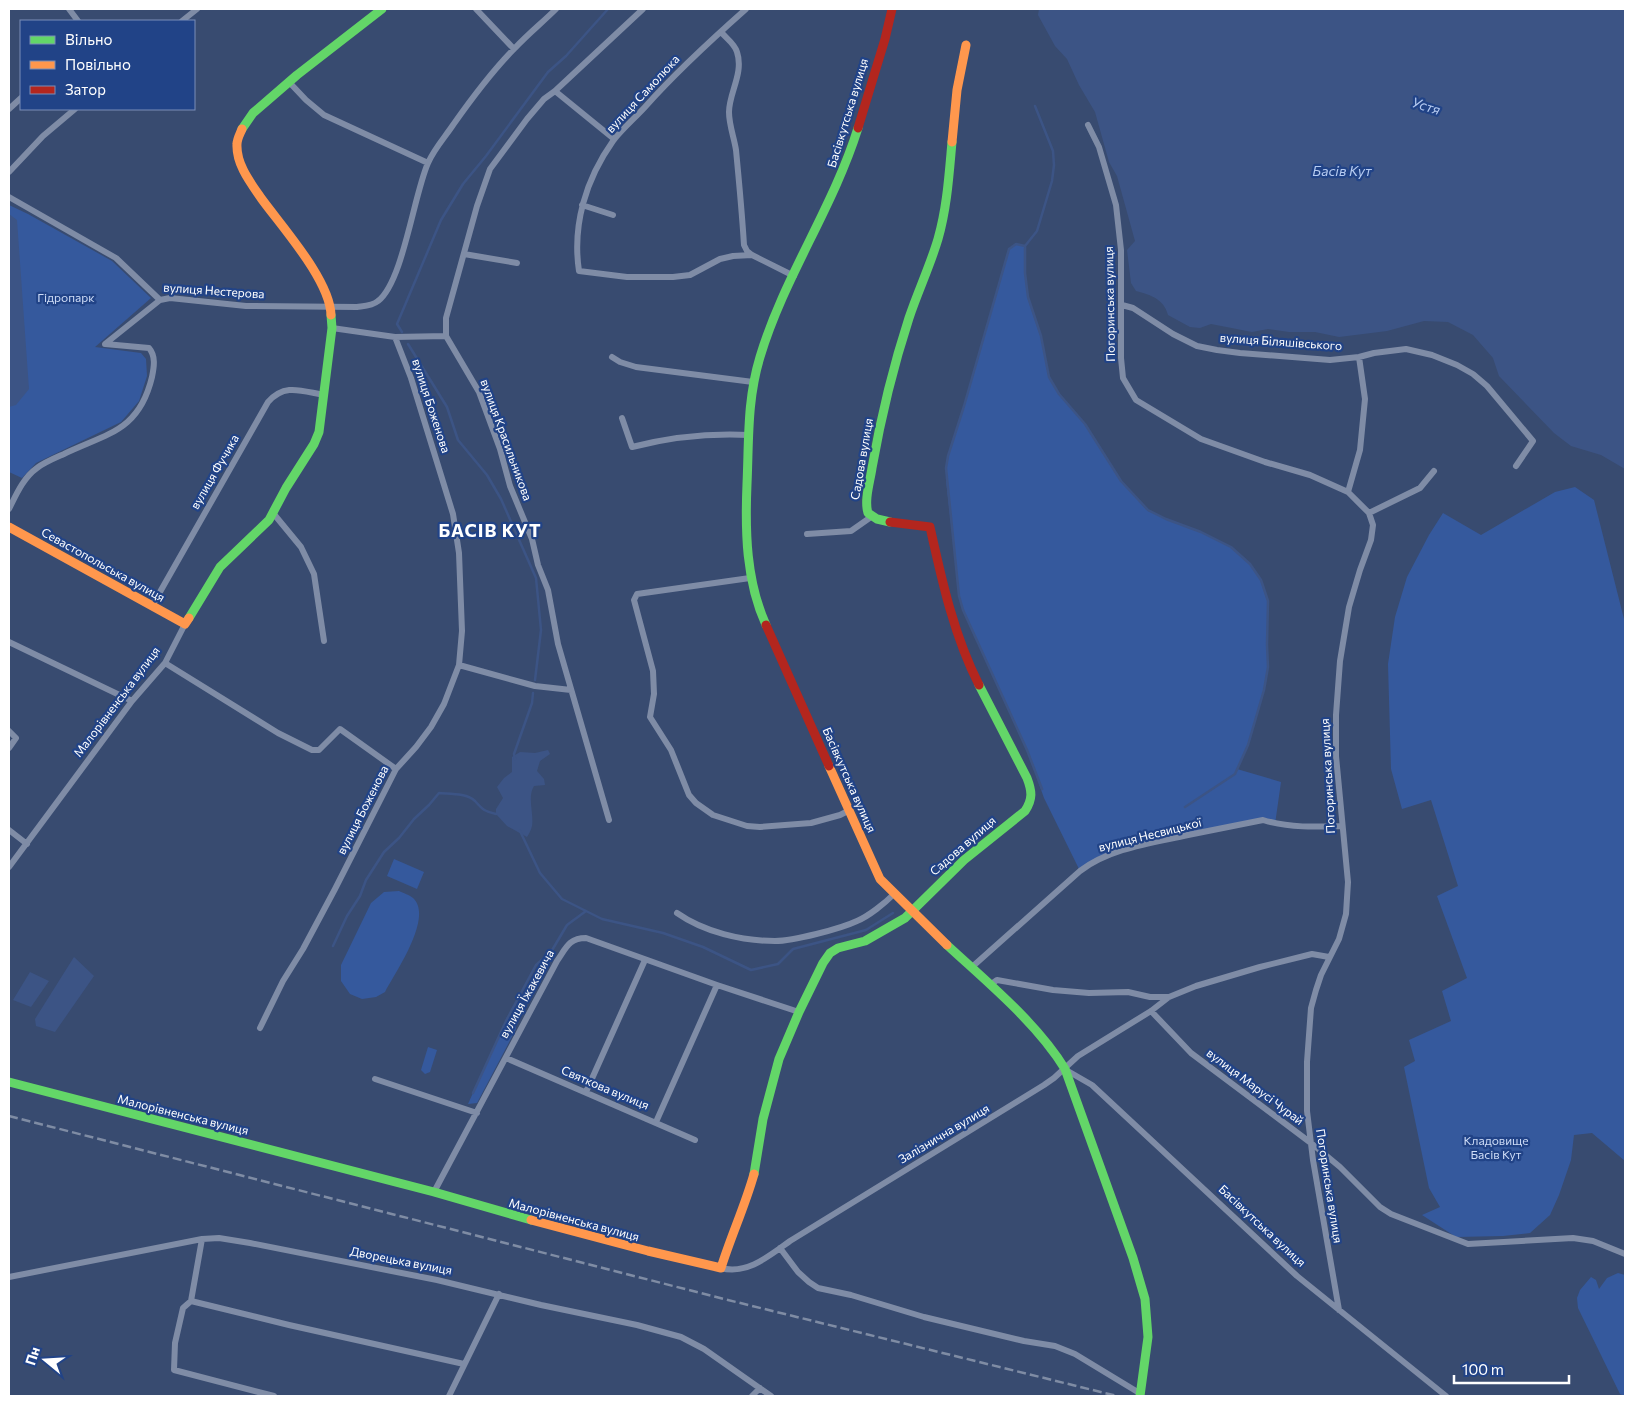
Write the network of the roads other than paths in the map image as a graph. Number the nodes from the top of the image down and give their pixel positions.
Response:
1 (69, 9) edge
2 (197, 9) edge
3 (382, 9) edge
4 (476, 9) edge
5 (556, 9) edge
6 (642, 9) edge
7 (746, 9) edge
8 (892, 9) edge
9 (77, 20) edge
10 (183, 20) edge
11 (721, 32) junction
12 (966, 46) dead end
13 (514, 48) junction
14 (289, 82) junction
15 (556, 91) junction
16 (20, 99) edge
17 (9, 109) edge
18 (73, 110) edge
19 (1088, 125) dead end
20 (614, 139) junction
21 (428, 163) junction
22 (9, 172) edge
23 (9, 197) edge
24 (582, 205) junction
25 (613, 215) dead end
26 (464, 254) junction
27 (752, 255) junction
28 (517, 263) dead end
29 (794, 276) junction
30 (160, 300) junction
31 (1122, 305) junction
32 (331, 306) junction
33 (332, 328) junction
34 (446, 336) junction
35 (395, 337) junction
36 (612, 357) dead end
37 (1359, 357) junction
38 (753, 382) junction
39 (324, 395) junction
40 (622, 418) dead end
41 (749, 435) junction
42 (1516, 466) dead end
43 (1434, 471) dead end
44 (1348, 492) junction
45 (9, 510) edge
46 (273, 513) junction
47 (1369, 513) junction
48 (871, 517) junction
49 (9, 528) edge
50 (807, 534) dead end
51 (750, 578) junction
52 (152, 606) junction
53 (185, 624) junction
54 (324, 641) dead end
55 (9, 642) edge
56 (165, 663) junction
57 (459, 665) junction
58 (571, 690) junction
59 (132, 701) junction
60 (9, 731) edge
61 (9, 748) edge
62 (396, 769) junction
63 (848, 811) junction
64 (609, 820) dead end
65 (1342, 826) junction
66 (9, 830) edge
67 (27, 844) junction
68 (9, 867) edge
69 (894, 894) junction
70 (912, 912) junction
71 (677, 913) dead end
72 (1329, 957) junction
73 (645, 960) junction
74 (972, 967) junction
75 (717, 985) junction
76 (990, 985) junction
77 (1169, 997) junction
78 (1151, 1011) junction
79 (799, 1012) junction
80 (260, 1028) dead end
81 (506, 1058) junction
82 (1064, 1070) junction
83 (375, 1079) dead end
84 (9, 1082) edge
85 (586, 1092) junction
86 (476, 1113) junction
87 (656, 1122) junction
88 (695, 1140) dead end
89 (1310, 1143) junction
90 (434, 1192) junction
91 (202, 1239) junction
92 (780, 1248) junction
93 (1625, 1254) edge
94 (720, 1268) junction
95 (9, 1277) edge
96 (499, 1294) junction
97 (191, 1301) junction
98 (1339, 1310) junction
99 (464, 1364) junction
100 (760, 1388) junction
101 (1141, 1395) edge
102 (274, 1396) edge
103 (450, 1396) edge
104 (752, 1396) edge
105 (771, 1396) edge
106 (1446, 1396) edge

1 - 9 street
2 - 10 street
3 - 14 street, Малорівненська вулиця
4 - 13 street
5 - 13 street
6 - 15 street
7 - 11 street, вулиця Самолюка
8 - 29 street, Басівкутська вулиця
11 - 20 street, вулиця Самолюка
11 - 27 street
12 - 48 street, Садова вулиця
13 - 21 street
14 - 21 street
14 - 32 street, Малорівненська вулиця
15 - 20 street
15 - 26 street
16 - 17 street
18 - 22 street
19 - 31 street, Погоринська вулиця
20 - 24 street, вулиця Самолюка
21 - 32 street
23 - 30 street, вулиця Нестерова
24 - 25 street
24 - 27 street, вулиця Самолюка
26 - 28 street
26 - 34 street
27 - 29 street
29 - 38 street, Басівкутська вулиця
30 - 32 street, вулиця Нестерова
30 - 45 street
31 - 37 street, вулиця Біляшівського
31 - 44 street, Погоринська вулиця
32 - 33 street, Малорівненська вулиця
33 - 35 street
33 - 39 street, Малорівненська вулиця
34 - 35 street
34 - 58 street, вулиця Красильникова
35 - 57 street, вулиця Боженова
36 - 38 street
37 - 42 street, вулиця Біляшівського
37 - 44 street
38 - 41 street, Басівкутська вулиця
39 - 46 street, Малорівненська вулиця
39 - 52 street, вулиця Фучика
40 - 41 street
41 - 51 street, Басівкутська вулиця
43 - 47 street
44 - 47 street, Погоринська вулиця
46 - 53 street, Малорівненська вулиця
46 - 54 street
47 - 65 street, Погоринська вулиця
48 - 50 street
48 - 70 street, Садова вулиця
49 - 52 street, Севастопольська вулиця
51 - 63 street, Басівкутська вулиця
51 - 63 street
52 - 53 street, Севастопольська вулиця
53 - 56 street, Малорівненська вулиця
55 - 59 street
56 - 59 street, Малорівненська вулиця
56 - 62 street
57 - 58 street
57 - 62 street, вулиця Боженова
58 - 64 street, вулиця Красильникова
59 - 67 street, Малорівненська вулиця
60 - 61 street
62 - 80 street, вулиця Боженова
63 - 69 street, Басівкутська вулиця
65 - 72 street, Погоринська вулиця
65 - 74 street, вулиця Несвицької
66 - 67 street
67 - 68 street, Малорівненська вулиця
69 - 70 street, Басівкутська вулиця
69 - 71 street
70 - 74 street, Басівкутська вулиця
70 - 79 street
72 - 77 street, Залізнична вулиця
72 - 89 street, Погоринська вулиця
73 - 75 street, вулиця Їжакевича
73 - 81 street, вулиця Їжакевича
73 - 85 street
74 - 76 street, Басівкутська вулиця
75 - 79 street, вулиця Їжакевича
75 - 87 street
76 - 77 street, Залізнична вулиця
76 - 82 street, Басівкутська вулиця
77 - 78 street, Залізнична вулиця
78 - 82 street, Залізнична вулиця
78 - 89 street, вулиця Марусі Чурай
79 - 94 street
81 - 85 street, Святкова вулиця
81 - 86 street, вулиця Їжакевича
82 - 92 street, Залізнична вулиця
82 - 98 street, Басівкутська вулиця
82 - 101 street, Басівкутська вулиця
83 - 86 street
84 - 90 street, Малорівненська вулиця
85 - 87 street, Святкова вулиця
86 - 90 street, вулиця Їжакевича
87 - 88 street, Святкова вулиця
89 - 93 street, вулиця Марусі Чурай
89 - 98 street, Погоринська вулиця
90 - 94 street, Малорівненська вулиця
91 - 95 street, Дворецька вулиця
91 - 96 street, Дворецька вулиця
91 - 97 street
92 - 94 street, Залізнична вулиця
92 - 101 street
96 - 99 street
96 - 100 street, Дворецька вулиця
97 - 99 street
97 - 102 street
98 - 106 street, Басівкутська вулиця
99 - 103 street
100 - 104 street
100 - 105 street, Дворецька вулиця

